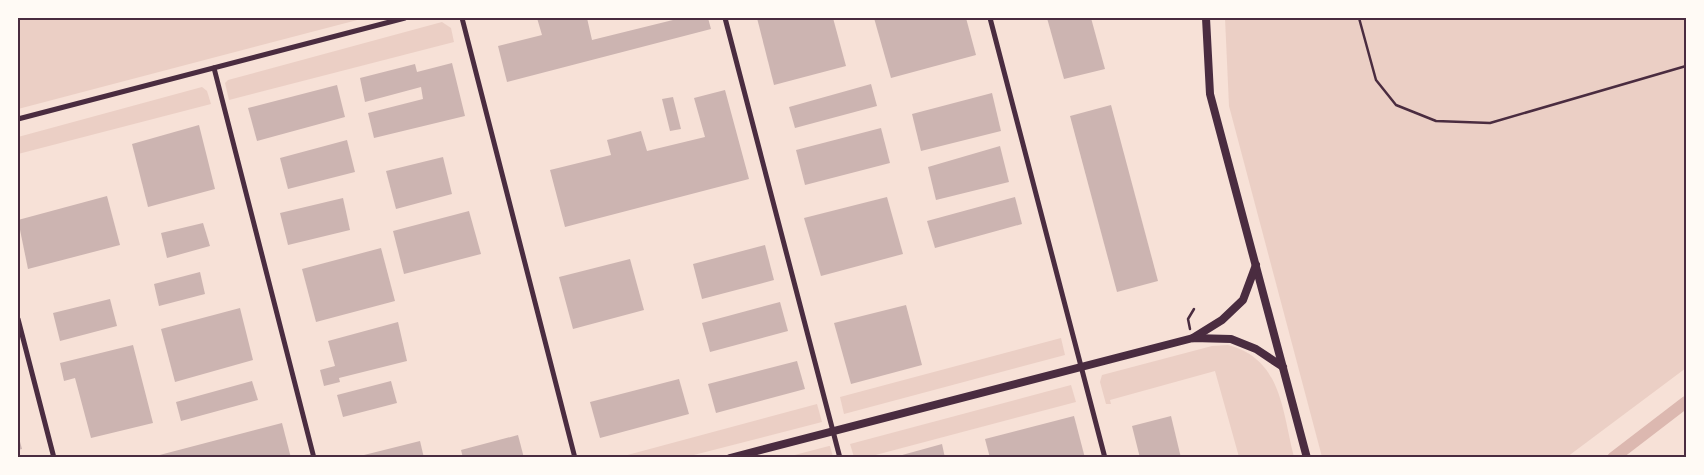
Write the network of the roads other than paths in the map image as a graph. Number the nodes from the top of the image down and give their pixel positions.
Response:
1 (405, 18) edge
2 (462, 18) edge
3 (725, 18) edge
4 (990, 18) edge
5 (1206, 18) edge
6 (1359, 18) edge
7 (1686, 66) edge
8 (214, 68) junction
9 (18, 119) edge
10 (1256, 265) junction
11 (18, 319) edge
12 (1192, 338) junction
13 (1081, 366) junction
14 (1283, 367) junction
15 (833, 430) junction
16 (54, 458) edge
17 (314, 458) edge
18 (575, 458) edge
19 (730, 458) edge
20 (840, 458) edge
21 (1105, 458) edge
22 (1307, 458) edge

1 - 8 street
2 - 18 street
3 - 15 street
4 - 13 street
5 - 10 main road
6 - 7 lane
8 - 9 street
8 - 17 street
10 - 12 main road
10 - 14 main road
11 - 16 street
12 - 13 main road
12 - 14 main road
13 - 15 main road
13 - 21 street
14 - 22 main road
15 - 19 main road
15 - 20 street

